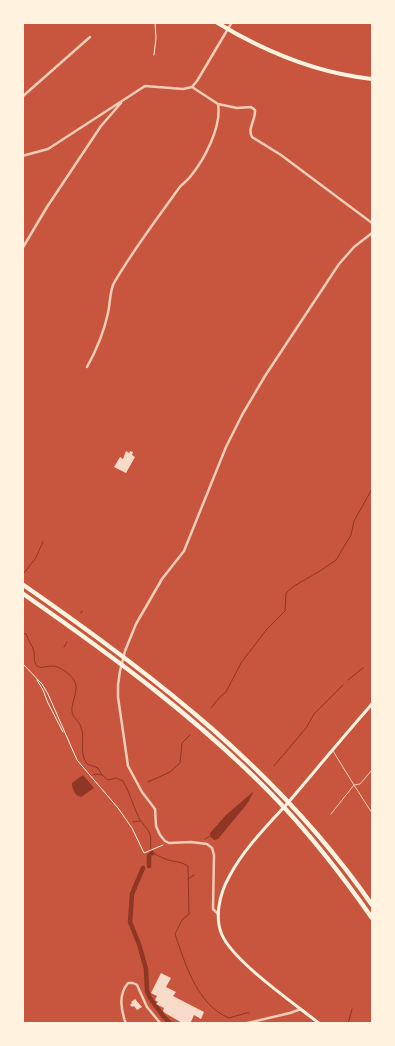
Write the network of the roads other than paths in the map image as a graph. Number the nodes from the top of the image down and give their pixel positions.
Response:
1 (216, 22) edge
2 (232, 22) edge
3 (228, 30) junction
4 (90, 37) dead end
5 (372, 79) edge
6 (192, 87) junction
7 (22, 97) edge
8 (126, 98) junction
9 (218, 104) junction
10 (22, 156) edge
11 (372, 223) edge
12 (372, 233) edge
13 (22, 249) edge
14 (87, 366) dead end
15 (22, 584) edge
16 (22, 593) edge
17 (372, 704) edge
18 (332, 750) junction
19 (372, 770) edge
20 (354, 785) junction
21 (330, 814) dead end
22 (372, 814) edge
23 (372, 905) edge
24 (218, 914) junction
25 (372, 918) edge
26 (301, 1008) junction
27 (126, 1024) edge
28 (161, 1024) edge
29 (243, 1024) edge
30 (320, 1024) edge

1 - 3 main road
2 - 3 street
3 - 5 main road
3 - 6 street
4 - 7 street
6 - 8 street
6 - 9 street
8 - 10 street
8 - 13 street
9 - 11 street
9 - 14 street
12 - 24 street
15 - 23 highway
16 - 25 highway
17 - 18 main road
18 - 20 lane
18 - 24 main road
19 - 20 lane
20 - 21 lane
20 - 22 lane
24 - 26 main road
26 - 29 street
26 - 30 main road
27 - 28 street

